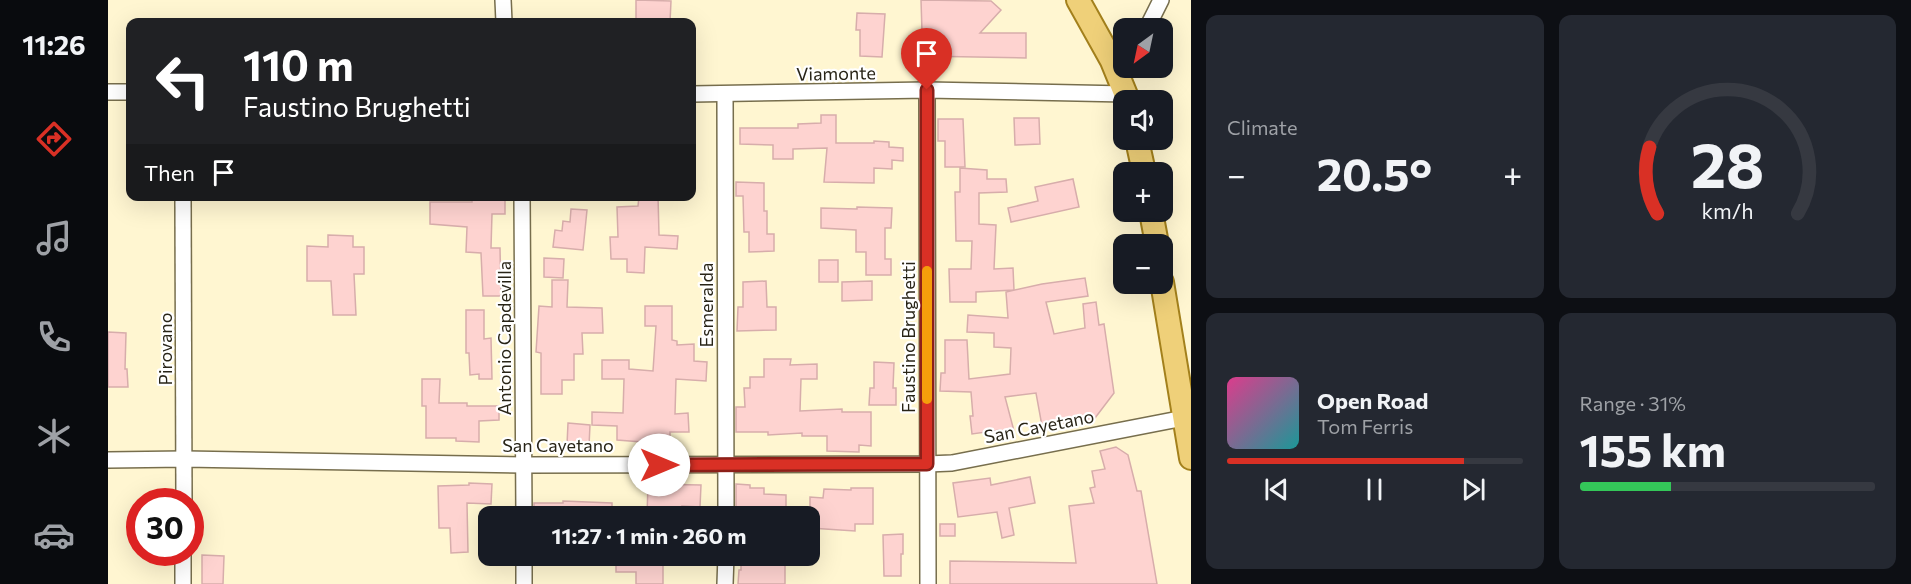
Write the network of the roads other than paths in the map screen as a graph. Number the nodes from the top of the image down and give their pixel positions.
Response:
1 (503, 0) edge
2 (1078, 0) edge
3 (1161, 0) edge
4 (504, 18) edge
5 (1152, 18) edge
6 (1113, 51) edge
7 (927, 90) junction
8 (108, 92) edge
9 (126, 92) edge
10 (696, 94) edge
11 (725, 95) junction
12 (1113, 97) edge
13 (183, 201) edge
14 (522, 201) edge
15 (1164, 294) edge
16 (1184, 418) junction
17 (1191, 458) edge
18 (185, 459) junction
19 (108, 460) edge
20 (927, 464) junction
21 (524, 465) junction
22 (726, 465) junction
23 (184, 488) edge
24 (524, 506) edge
25 (726, 506) edge
26 (183, 566) edge
27 (524, 566) edge
28 (726, 566) edge
29 (183, 584) edge
30 (524, 584) edge
31 (725, 584) edge
32 (928, 584) edge

1 - 4 street
2 - 6 main road
3 - 5 street
7 - 11 street, Viamonte
7 - 12 street, Viamonte
7 - 20 street, Faustino Brughetti
8 - 9 street
10 - 11 street, Viamonte
11 - 22 street, Esmeralda
13 - 18 street, Pirovano
14 - 21 street, Antonio Capdevilla
15 - 16 main road
16 - 17 main road
16 - 20 street, San Cayetano
18 - 19 street, San Cayetano
18 - 21 street, San Cayetano
18 - 23 street, Pirovano
20 - 22 street, San Cayetano
20 - 32 street, Faustino Brughetti
21 - 22 street, San Cayetano
21 - 24 street, Antonio Capdevilla
22 - 25 street, Esmeralda
26 - 29 street
27 - 30 street
28 - 31 street

